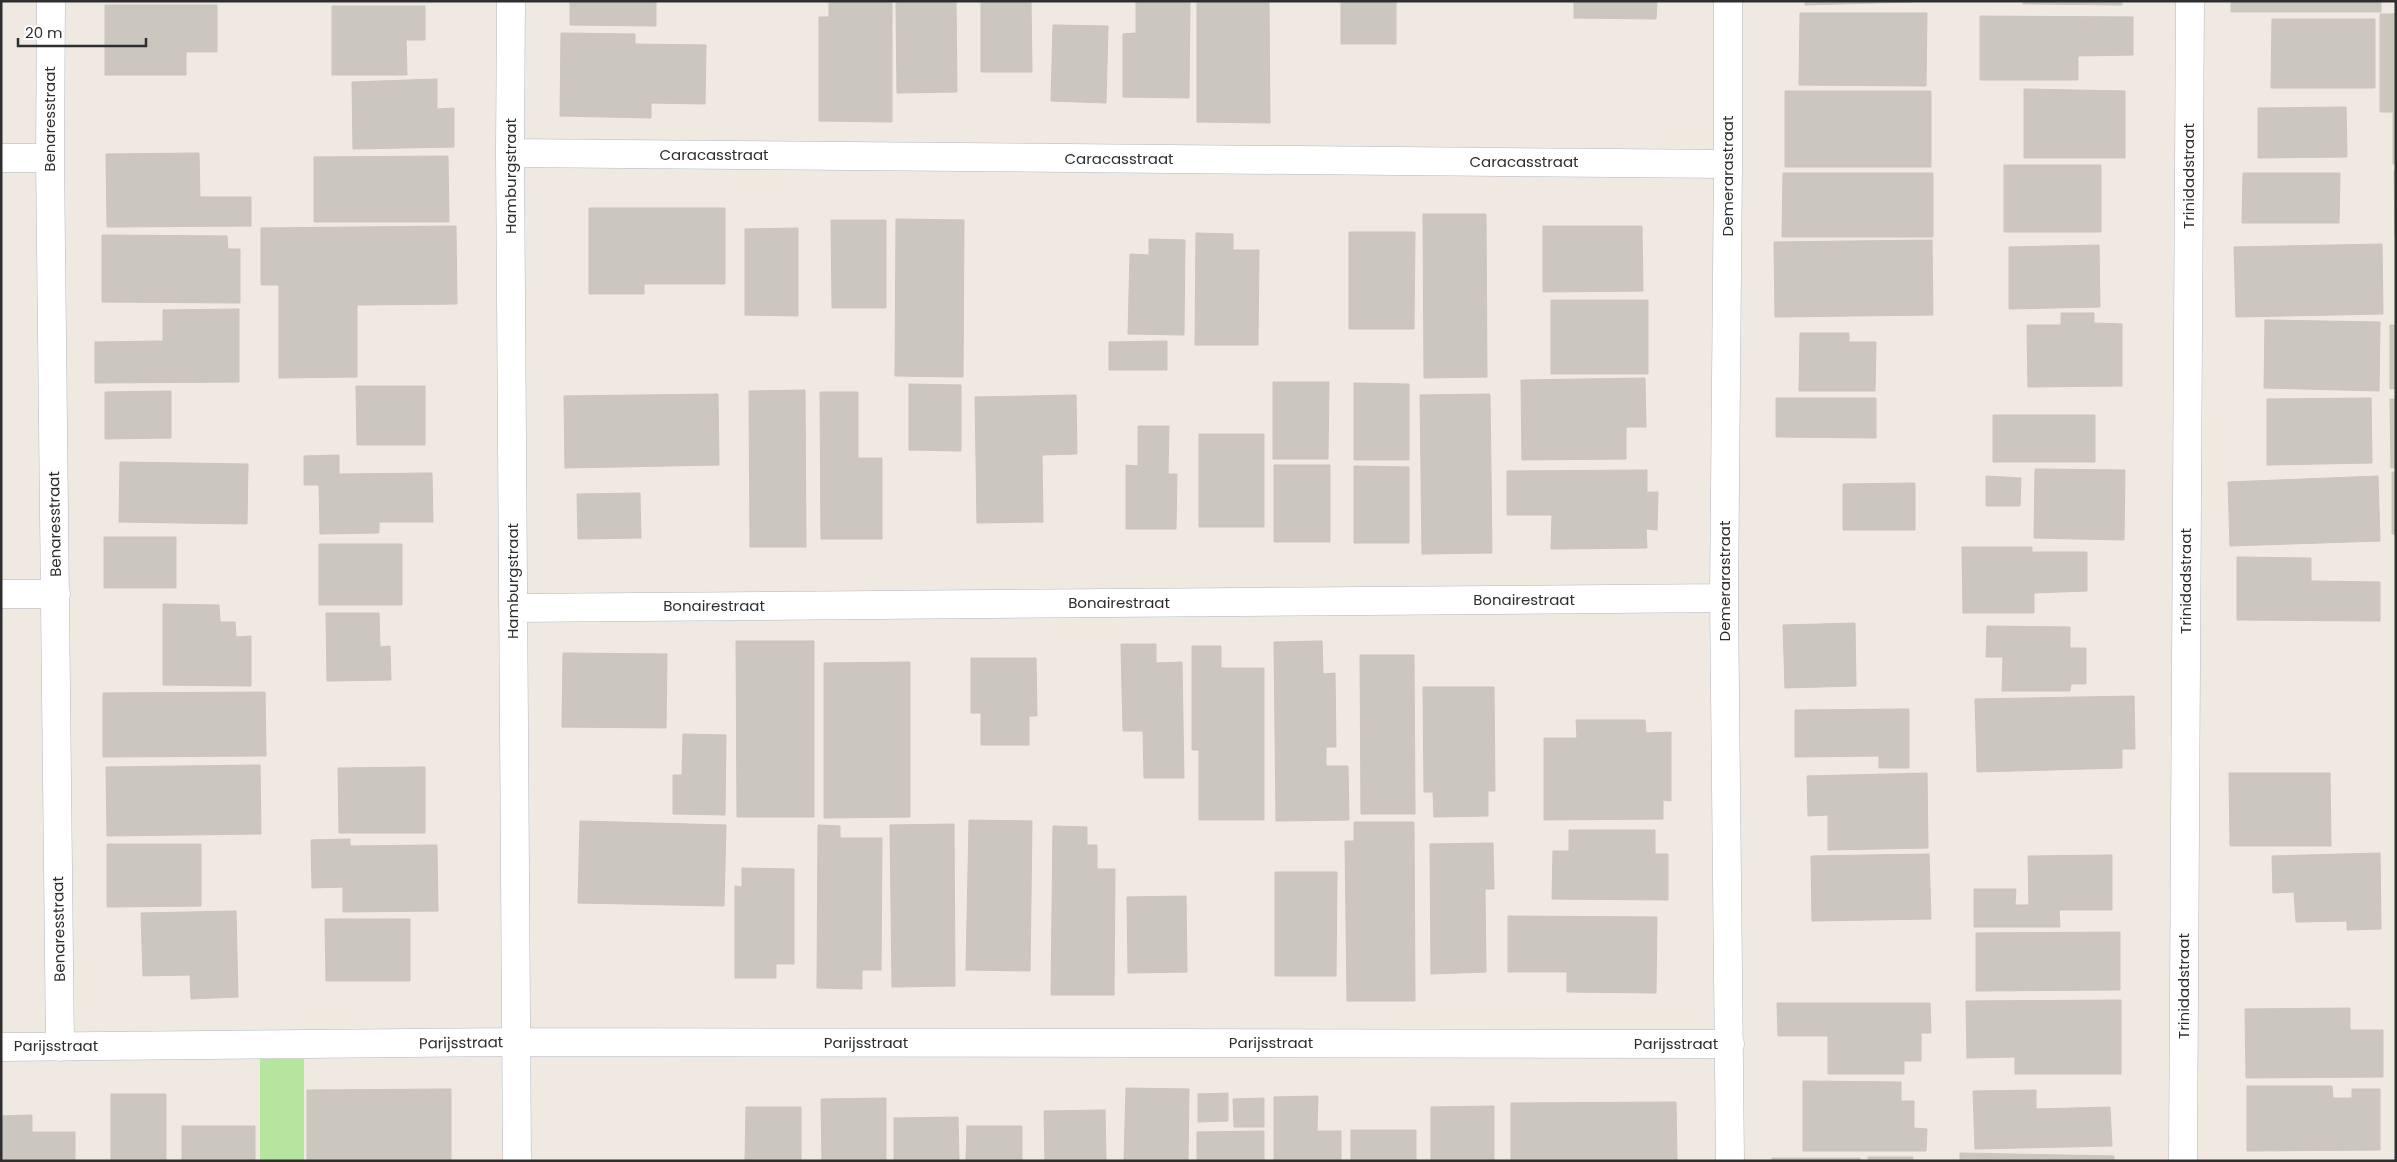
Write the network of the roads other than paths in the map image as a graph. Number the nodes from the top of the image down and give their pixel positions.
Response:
1 (51, 1) edge
2 (511, 1) edge
3 (1728, 1) edge
4 (2190, 1) edge
5 (510, 153) junction
6 (1, 158) edge
7 (50, 158) junction
8 (1728, 164) junction
9 (1, 594) edge
10 (56, 594) junction
11 (1724, 598) junction
12 (513, 608) junction
13 (516, 1042) junction
14 (1730, 1044) junction
15 (1, 1046) edge
16 (60, 1047) junction
17 (517, 1161) edge
18 (1730, 1161) edge
19 (2182, 1161) edge

1 - 7 street, Benaresstraat
2 - 5 street, Hamburgstraat
3 - 8 street, Demerarastraat
4 - 19 street, Trinidadstraat
5 - 8 street, Caracasstraat
5 - 12 street, Hamburgstraat
6 - 7 street
7 - 10 street, Benaresstraat
8 - 11 street, Demerarastraat
9 - 10 street
10 - 16 street, Benaresstraat
11 - 12 street, Bonairestraat
11 - 14 street, Demerarastraat
12 - 13 street, Hamburgstraat
13 - 14 street, Parijsstraat
13 - 16 street, Parijsstraat
13 - 17 street, Hamburgstraat
14 - 18 street, Demerarastraat
15 - 16 street, Parijsstraat

